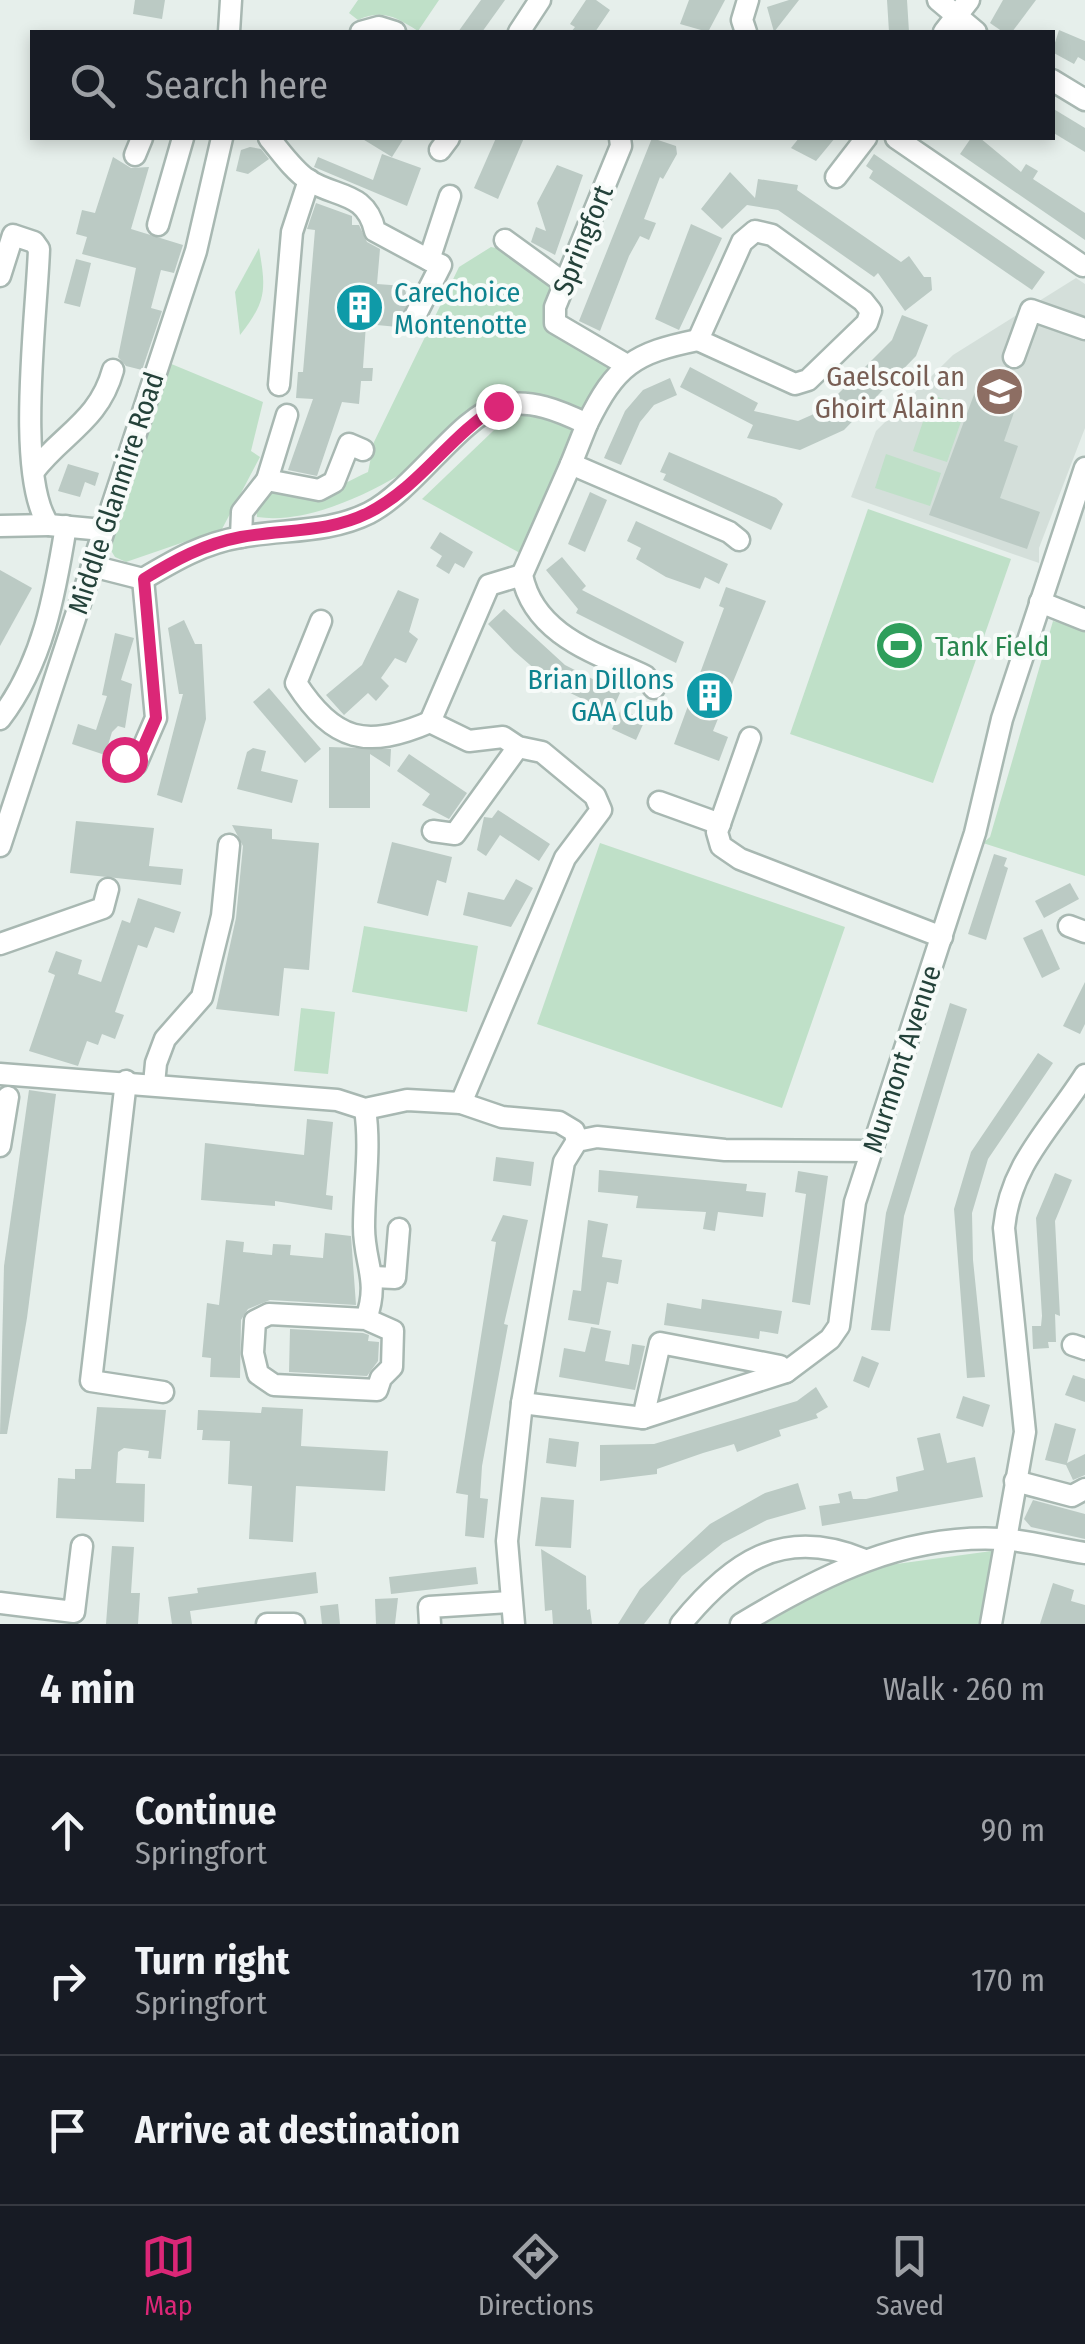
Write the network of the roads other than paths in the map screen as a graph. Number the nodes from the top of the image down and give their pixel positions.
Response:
1 (231, 0) edge
2 (540, 0) edge
3 (748, 0) edge
4 (938, 0) edge
5 (956, 16) edge
6 (228, 30) edge
7 (519, 30) edge
8 (745, 30) edge
9 (1055, 82) edge
10 (1085, 100) edge
11 (182, 140) edge
12 (222, 140) edge
13 (272, 140) edge
14 (620, 140) edge
15 (864, 140) edge
16 (899, 140) edge
17 (836, 178) dead end
18 (309, 180) junction
19 (450, 196) dead end
20 (158, 225) dead end
21 (505, 240) dead end
22 (429, 260) junction
23 (1083, 266) edge
24 (0, 276) edge
25 (564, 284) junction
26 (412, 324) dead end
27 (1085, 329) edge
28 (698, 340) junction
29 (1014, 356) dead end
30 (625, 364) junction
31 (113, 370) dead end
32 (279, 385) dead end
33 (287, 415) dead end
34 (587, 424) junction
35 (363, 450) dead end
36 (571, 464) junction
37 (1085, 468) edge
38 (34, 471) junction
39 (266, 480) junction
40 (0, 526) edge
41 (58, 526) junction
42 (103, 530) junction
43 (240, 537) junction
44 (738, 540) dead end
45 (92, 566) junction
46 (522, 574) junction
47 (144, 579) junction
48 (1040, 602) junction
49 (1085, 620) edge
50 (322, 621) dead end
51 (654, 688) dead end
52 (0, 719) edge
53 (430, 722) junction
54 (750, 738) dead end
55 (518, 747) junction
56 (124, 759) dead end
57 (659, 802) dead end
58 (720, 824) junction
59 (433, 830) dead end
60 (229, 845) dead end
61 (0, 846) edge
62 (108, 888) dead end
63 (942, 937) junction
64 (0, 944) edge
65 (0, 1074) edge
66 (1085, 1075) edge
67 (126, 1082) junction
68 (154, 1084) junction
69 (1079, 1096) edge
70 (8, 1097) dead end
71 (461, 1103) junction
72 (365, 1109) junction
73 (578, 1141) junction
74 (0, 1146) edge
75 (871, 1151) junction
76 (399, 1229) dead end
77 (373, 1277) junction
78 (366, 1318) junction
79 (786, 1372) junction
80 (162, 1392) dead end
81 (522, 1402) junction
82 (643, 1418) junction
83 (1015, 1481) junction
84 (1085, 1489) edge
85 (1003, 1540) junction
86 (82, 1546) dead end
87 (1085, 1553) edge
88 (862, 1558) junction
89 (510, 1602) junction
90 (0, 1603) edge
91 (268, 1624) edge
92 (294, 1624) edge
93 (430, 1624) edge
94 (514, 1624) edge
95 (681, 1624) edge
96 (741, 1624) edge
97 (991, 1624) edge

1 - 6 street
2 - 7 street
3 - 8 street
4 - 5 street
9 - 10 street
11 - 20 street
12 - 42 street, Middle Glanmire Road
13 - 18 street
14 - 25 street, Springfort
15 - 17 street
16 - 23 street
18 - 22 street
18 - 32 street
19 - 22 street
21 - 25 street
22 - 26 street
24 - 38 street
25 - 30 street, Springfort
27 - 29 street
28 - 28 street
28 - 30 street
30 - 34 street
31 - 38 street
33 - 39 street
34 - 36 street
34 - 43 street
35 - 39 street
36 - 44 street
36 - 46 street
37 - 48 street, Murmont Avenue
38 - 41 street
39 - 43 street
40 - 41 street
41 - 42 street
41 - 52 street
42 - 45 street, Middle Glanmire Road
43 - 47 street
45 - 47 street
45 - 61 street, Middle Glanmire Road
46 - 51 street
46 - 53 street
47 - 56 street
48 - 49 street
48 - 63 street, Murmont Avenue
50 - 53 street
53 - 55 street
54 - 58 street
55 - 59 street
55 - 71 street
57 - 58 street
58 - 63 street
60 - 68 street
62 - 64 street
63 - 75 street, Murmont Avenue
65 - 67 street
66 - 69 street
67 - 68 street
67 - 80 street
68 - 72 street
69 - 83 street
70 - 74 street
71 - 72 street
71 - 73 street
72 - 77 street
73 - 75 street
73 - 81 street
75 - 79 street, Murmont Avenue
76 - 77 street
77 - 78 street
78 - 78 street
79 - 82 street, Murmont Avenue
79 - 82 street
81 - 82 street, Murmont Avenue
81 - 89 street
83 - 84 street
83 - 85 street
85 - 87 street
85 - 88 street
85 - 97 street
86 - 90 street
88 - 95 street
88 - 96 street
89 - 93 street
89 - 94 street
91 - 92 street

